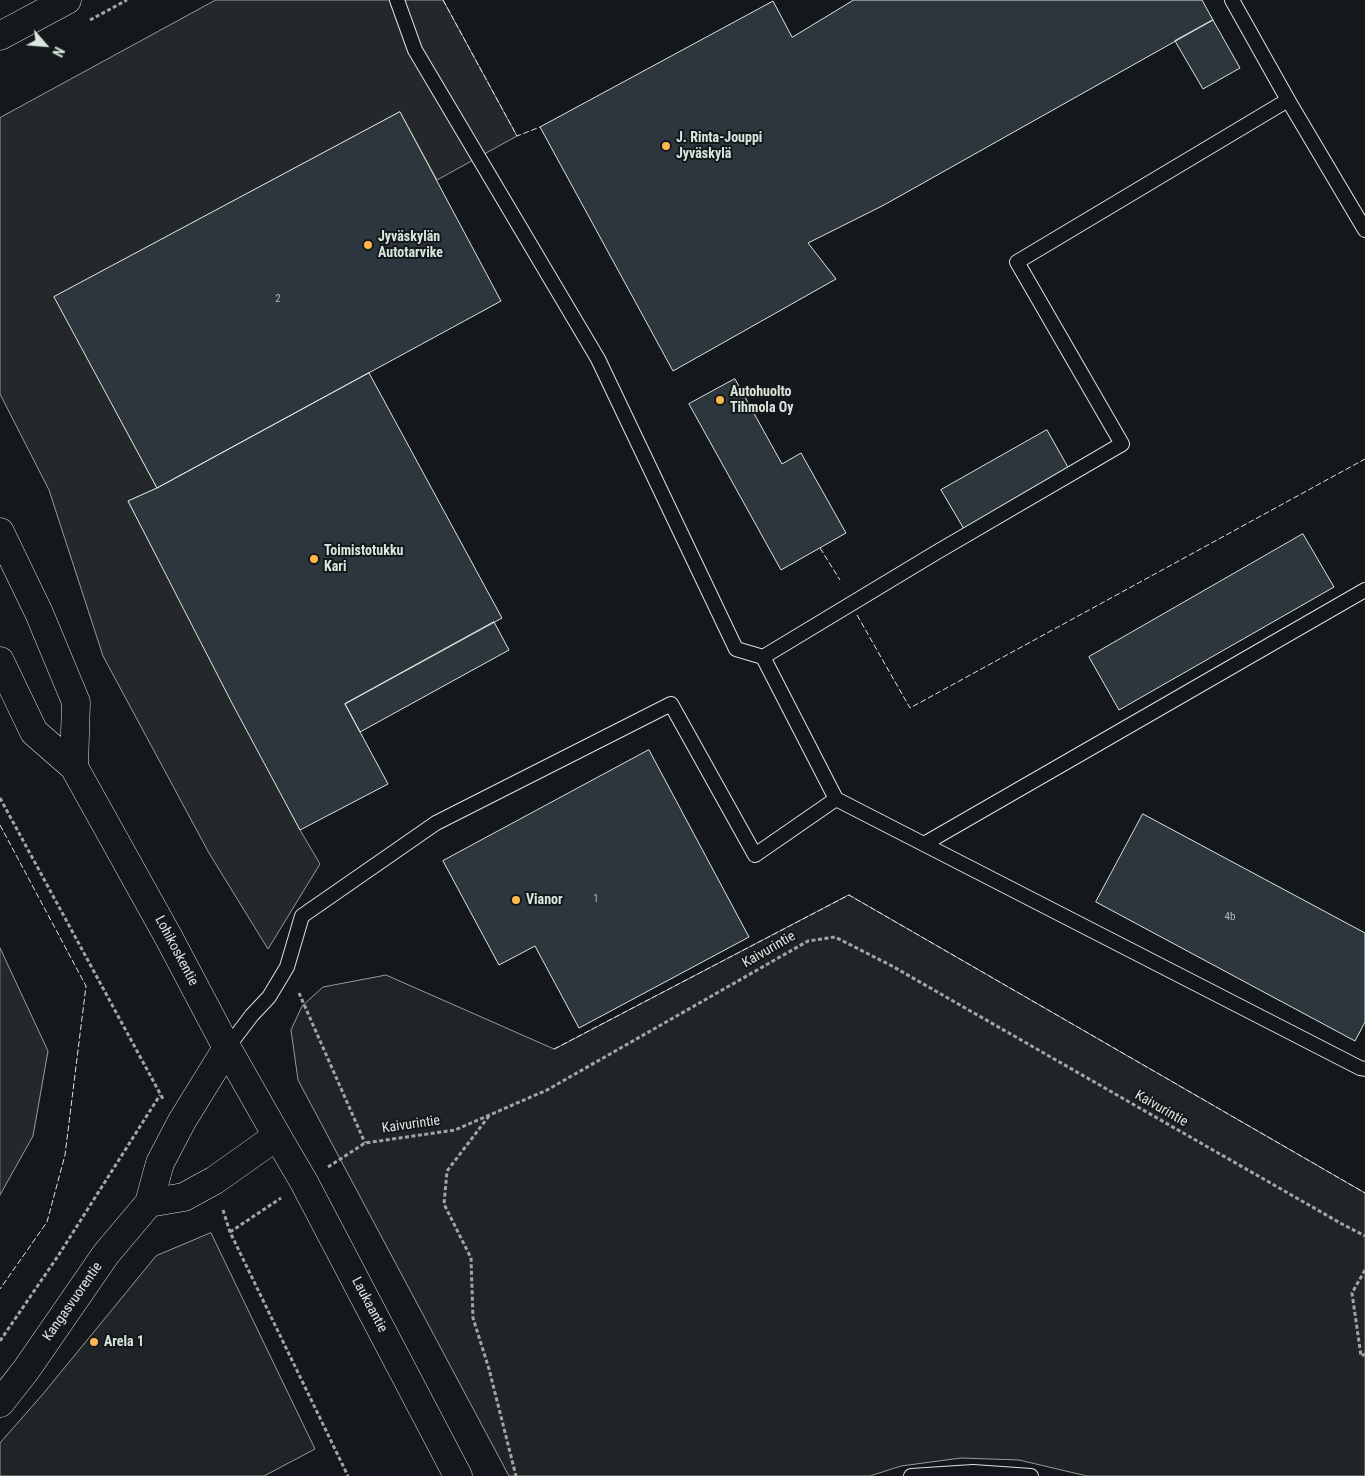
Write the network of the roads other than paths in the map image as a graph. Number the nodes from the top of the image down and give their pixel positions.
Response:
1 (67, 0) edge
2 (397, 0) edge
3 (1232, 0) edge
4 (0, 36) edge
5 (1288, 100) junction
6 (1365, 230) edge
7 (0, 532) edge
8 (1365, 590) edge
9 (763, 657) junction
10 (0, 661) edge
11 (74, 767) junction
12 (836, 799) junction
13 (924, 844) junction
14 (227, 1048) junction
15 (1365, 1070) edge
16 (278, 1136) junction
17 (149, 1203) junction
18 (0, 1403) edge
19 (458, 1476) edge
20 (911, 1476) edge
21 (1031, 1476) edge

1 - 4 main road
2 - 9 lane
3 - 5 lane
5 - 6 lane
5 - 9 lane
7 - 11 main road
8 - 13 lane
9 - 12 lane
10 - 11 main road, Lohikoskentie
11 - 14 main road, Lohikoskentie
12 - 13 lane
12 - 14 lane
13 - 15 lane
14 - 16 main road, Lohikoskentie
14 - 17 main road, Kangasvuorentie
16 - 17 main road
16 - 19 main road, Laukaantie
17 - 18 main road, Kangasvuorentie
20 - 21 lane

